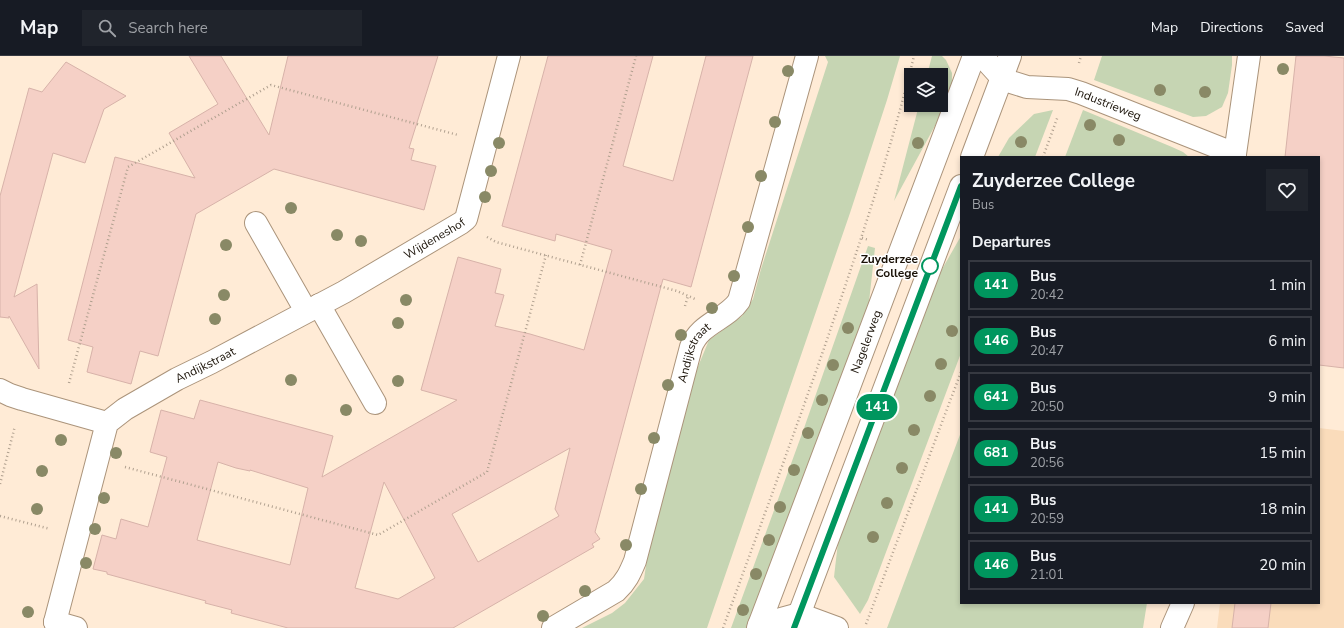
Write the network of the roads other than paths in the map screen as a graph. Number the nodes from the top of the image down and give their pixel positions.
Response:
1 (509, 56) edge
2 (807, 56) edge
3 (974, 56) edge
4 (982, 56) edge
5 (1010, 56) edge
6 (1249, 56) edge
7 (1002, 78) junction
8 (1235, 155) edge
9 (972, 156) edge
10 (960, 189) edge
11 (256, 223) dead end
12 (312, 308) junction
13 (0, 390) edge
14 (375, 403) dead end
15 (107, 423) junction
16 (1183, 604) edge
17 (796, 621) edge
18 (50, 625) edge
19 (760, 627) edge
20 (76, 628) edge
21 (553, 628) edge
22 (837, 628) edge
23 (1172, 628) edge

1 - 12 street, Wijdeneshof
2 - 21 street, Andijkstraat
3 - 19 street, Nagelerweg
4 - 7 street, Industrieweg
5 - 7 street
6 - 8 street
7 - 8 street, Industrieweg
7 - 9 street
10 - 17 street
11 - 12 street
12 - 14 street
12 - 15 street, Andijkstraat
13 - 15 street
15 - 18 street
16 - 23 street
17 - 19 street
17 - 22 street
18 - 20 street

